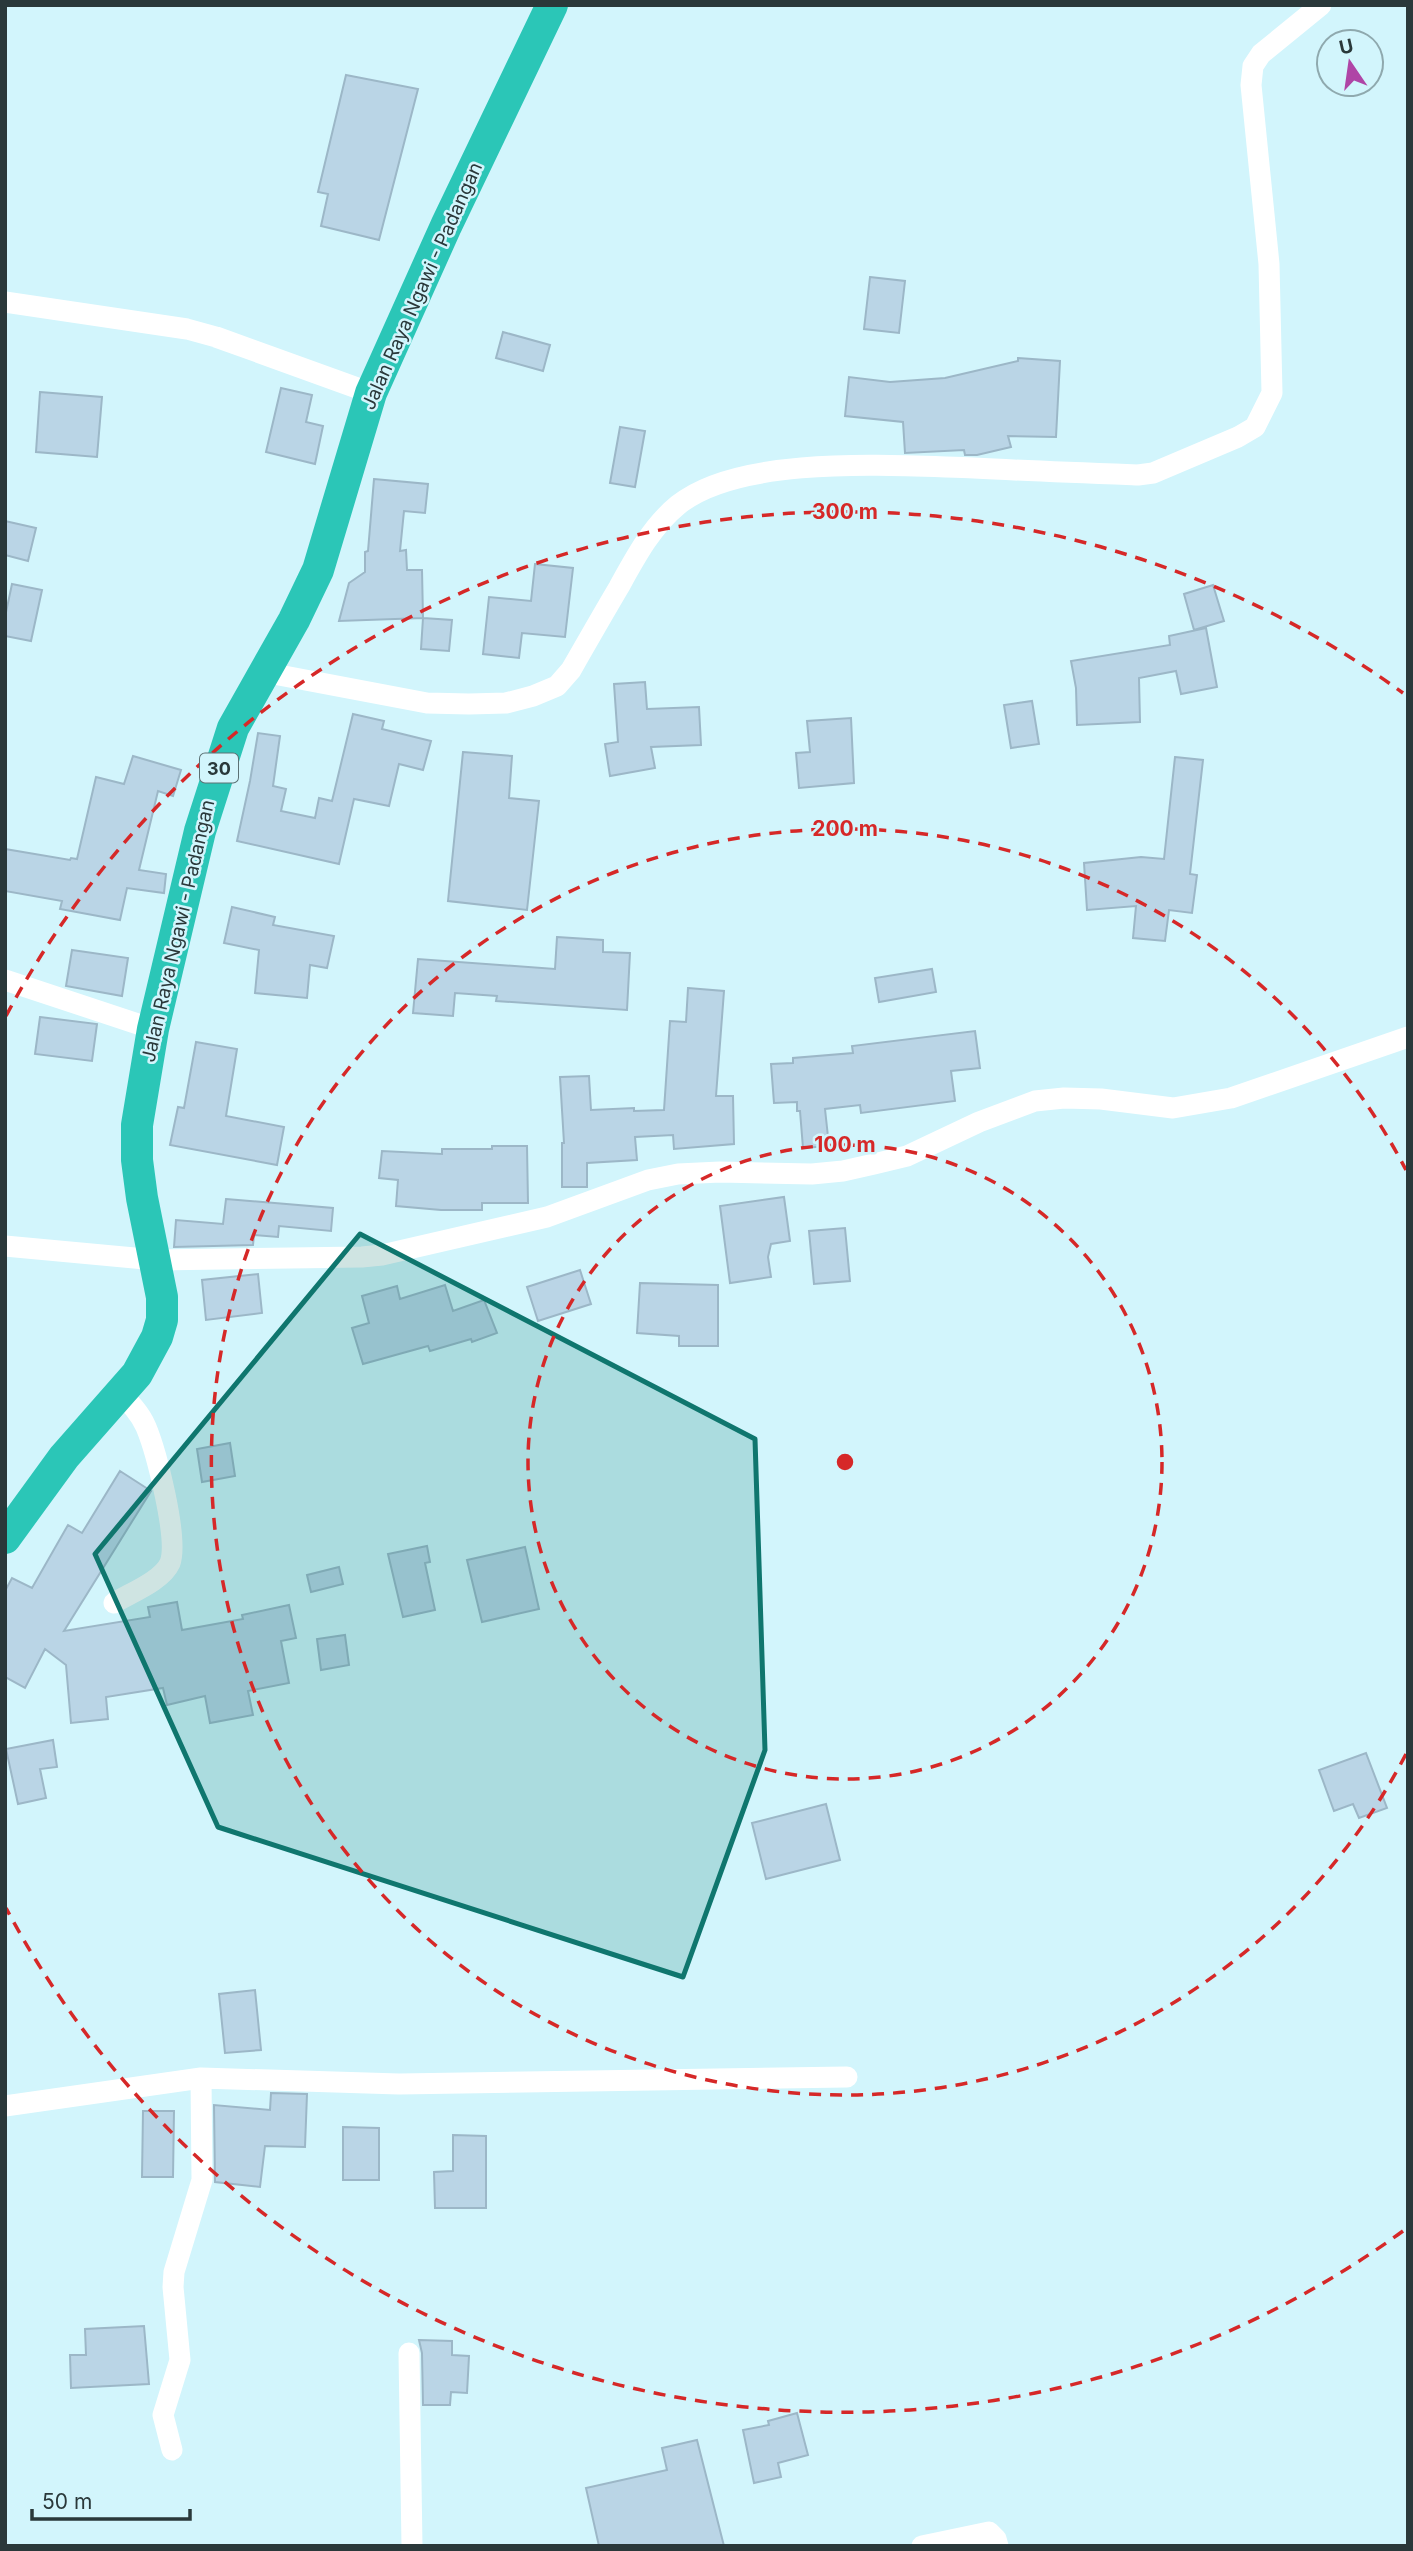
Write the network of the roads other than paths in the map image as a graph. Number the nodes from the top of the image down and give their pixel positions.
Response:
1 (552, 5) edge
2 (1317, 6) edge
3 (5, 302) edge
4 (371, 393) junction
5 (263, 672) junction
6 (5, 980) edge
7 (153, 1029) junction
8 (1408, 1037) edge
9 (5, 1246) edge
10 (156, 1260) junction
11 (120, 1393) junction
12 (5, 1538) edge
13 (114, 1603) dead end
14 (847, 2077) dead end
15 (201, 2078) junction
16 (5, 2106) edge
17 (409, 2353) dead end
18 (172, 2450) dead end
19 (412, 2546) edge
20 (922, 2546) edge
21 (998, 2546) edge

1 - 4 highway, Jalan Raya Ngawi - Padangan / 30
2 - 5 street
3 - 4 street
4 - 5 highway, Jalan Raya Ngawi - Padangan / 30
5 - 7 highway, Jalan Raya Ngawi - Padangan / 30
6 - 7 street
7 - 10 highway, Jalan Raya Ngawi - Padangan / 30
8 - 10 street
9 - 10 street
10 - 11 highway, Jalan Raya Ngawi - Padangan / 30
11 - 12 highway, Jalan Raya Ngawi - Padangan / 30
11 - 13 street
14 - 15 street
15 - 16 street
15 - 18 street
17 - 19 street
20 - 21 street

